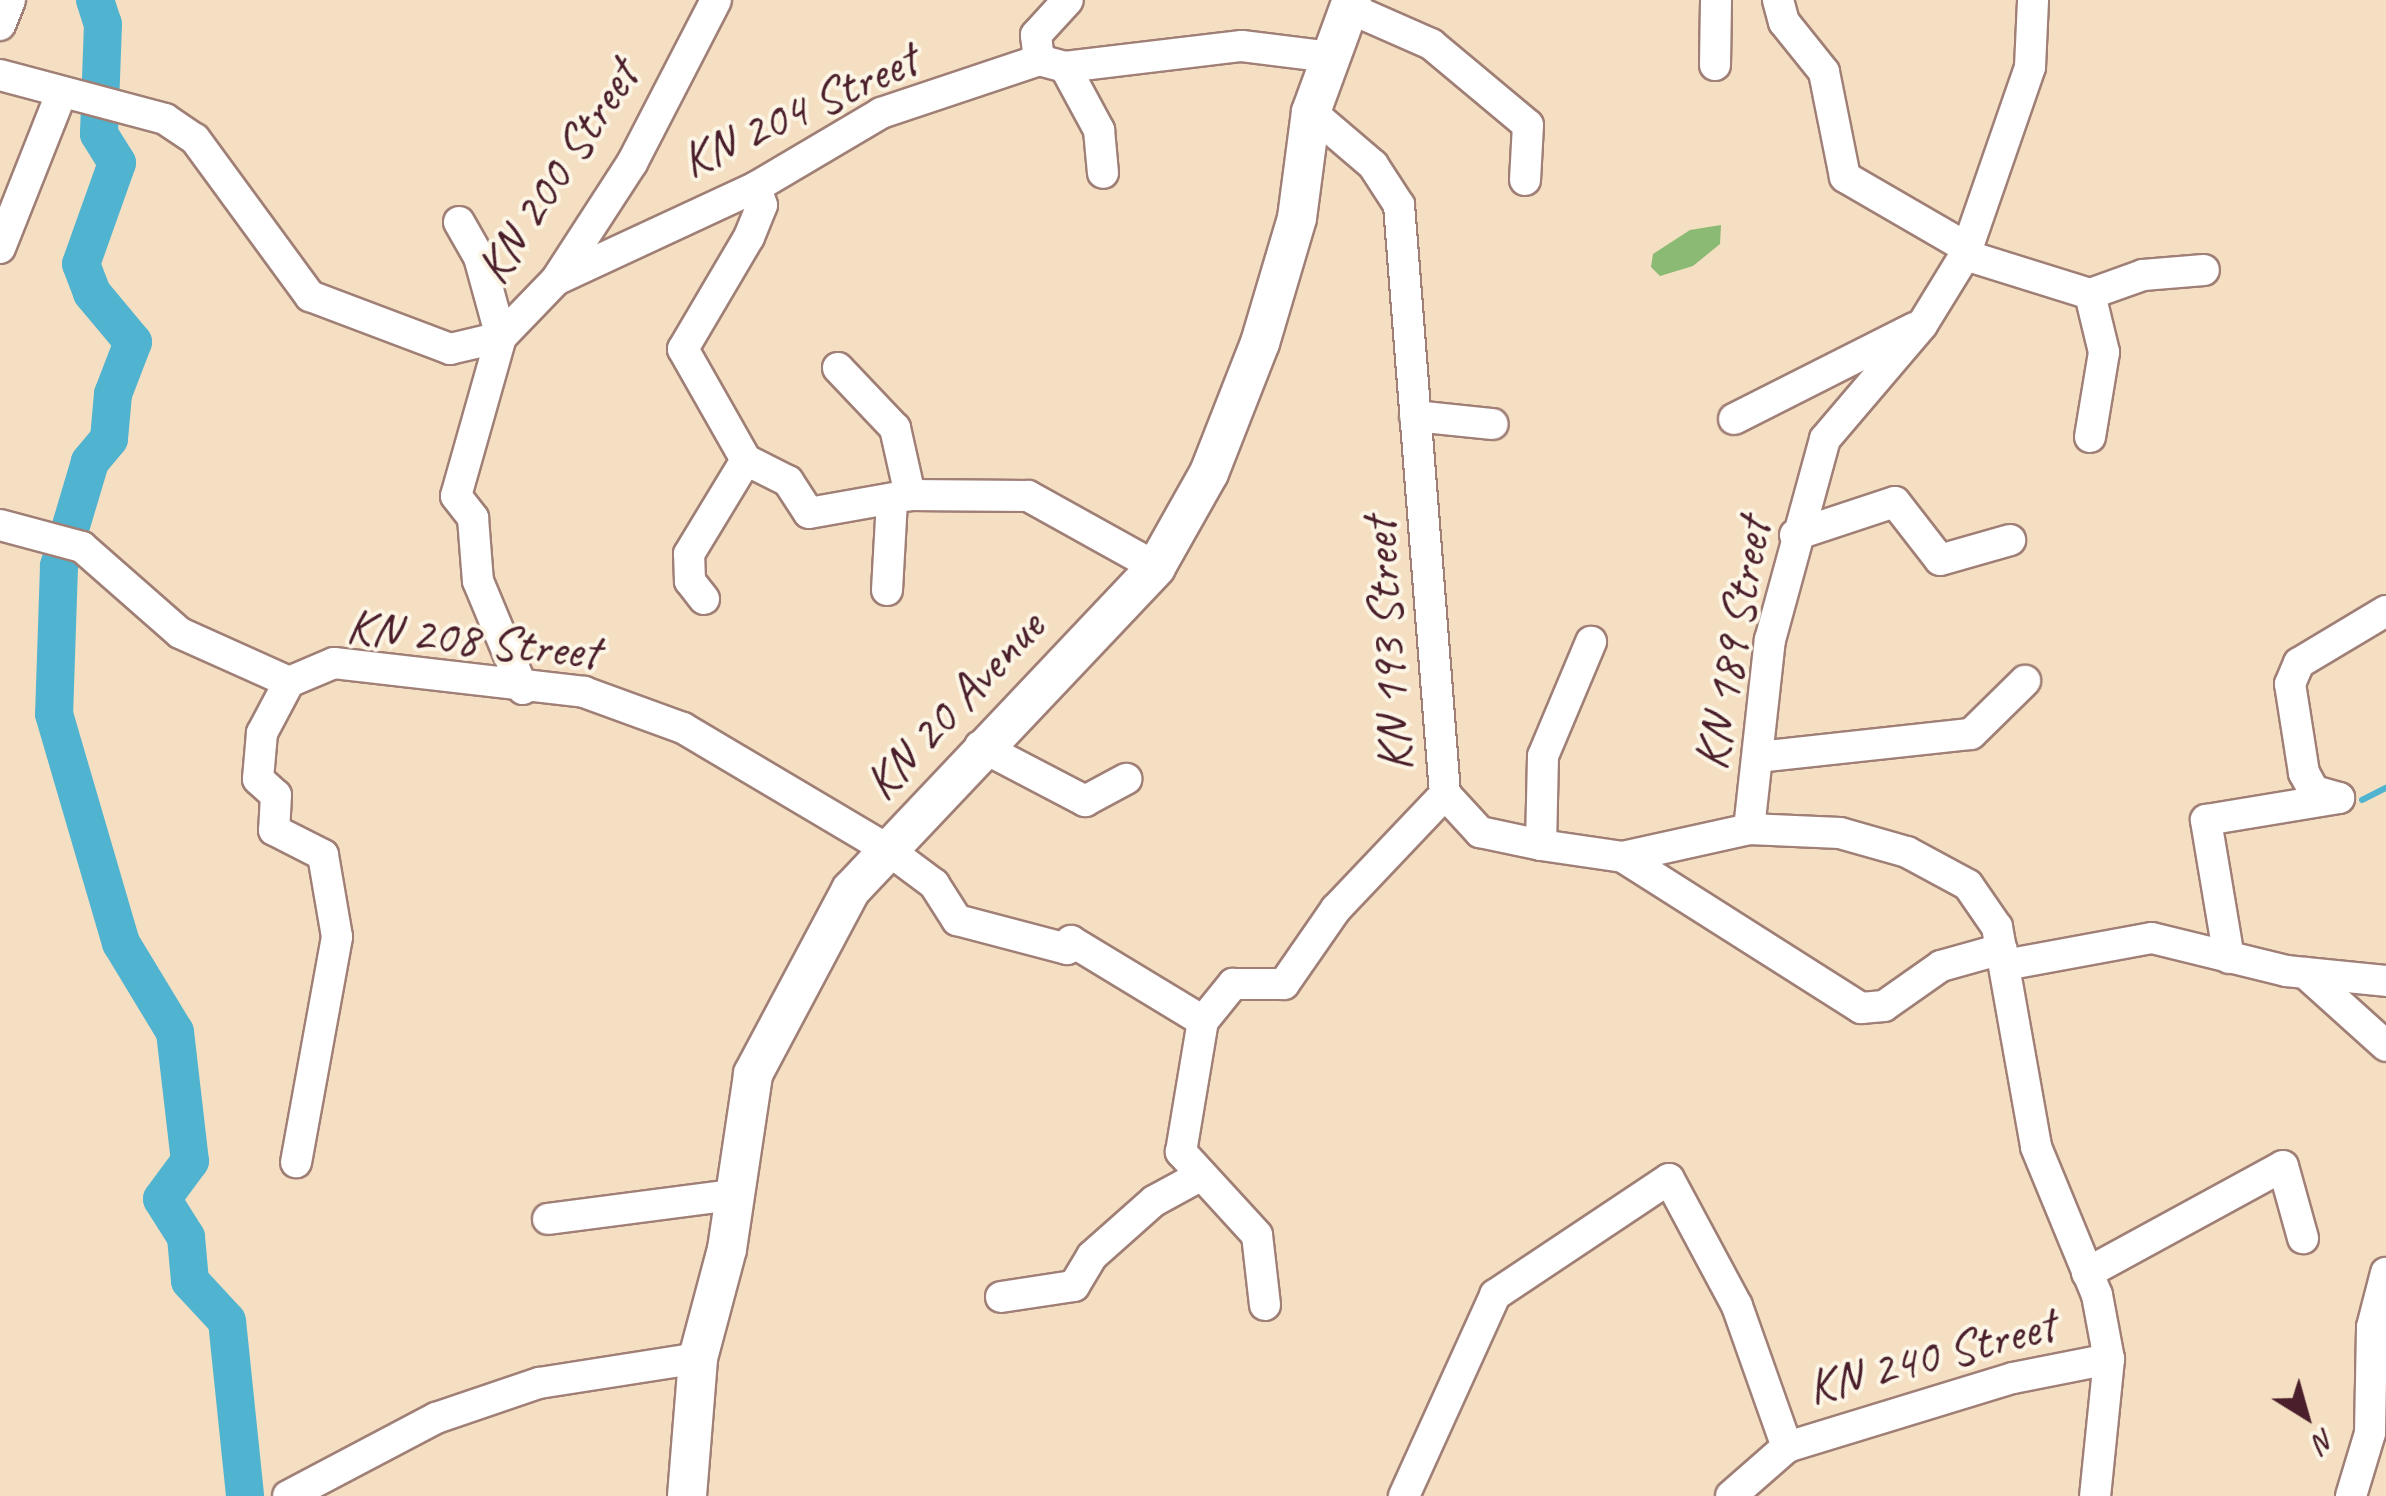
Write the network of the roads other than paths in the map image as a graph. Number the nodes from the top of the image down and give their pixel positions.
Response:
1 (10, 0) edge
2 (716, 0) edge
3 (1068, 0) edge
4 (1716, 0) edge
5 (1778, 0) edge
6 (2033, 0) edge
7 (1350, 4) edge
8 (0, 26) edge
9 (1330, 57) junction
10 (1052, 63) junction
11 (1716, 64) dead end
12 (0, 75) edge
13 (74, 95) junction
14 (1311, 112) junction
15 (1103, 173) dead end
16 (1525, 180) dead end
17 (756, 186) junction
18 (458, 222) dead end
19 (0, 248) edge
20 (1965, 250) junction
21 (2204, 270) dead end
22 (556, 280) junction
23 (2090, 294) junction
24 (1922, 326) junction
25 (501, 337) junction
26 (838, 368) dead end
27 (1415, 416) junction
28 (1734, 419) dead end
29 (1493, 424) dead end
30 (2090, 437) dead end
31 (746, 460) junction
32 (901, 497) junction
33 (0, 525) edge
34 (1795, 535) junction
35 (2010, 540) dead end
36 (1156, 568) junction
37 (886, 590) dead end
38 (704, 599) dead end
39 (2386, 610) edge
40 (1591, 642) dead end
41 (2025, 681) dead end
42 (288, 682) junction
43 (523, 689) junction
44 (980, 746) junction
45 (1758, 757) junction
46 (1126, 779) dead end
47 (1446, 794) junction
48 (1749, 829) junction
49 (1541, 844) junction
50 (887, 849) junction
51 (1623, 857) junction
52 (2004, 957) junction
53 (2229, 958) junction
54 (2305, 973) junction
55 (2386, 980) edge
56 (1203, 1021) junction
57 (2386, 1046) edge
58 (296, 1162) dead end
59 (1198, 1177) junction
60 (733, 1195) junction
61 (548, 1219) dead end
62 (2302, 1238) dead end
63 (2087, 1272) junction
64 (2386, 1273) edge
65 (1001, 1297) dead end
66 (1265, 1304) dead end
67 (698, 1358) junction
68 (2109, 1359) junction
69 (1787, 1447) junction
70 (288, 1496) edge
71 (687, 1496) edge
72 (1404, 1496) edge
73 (1731, 1496) edge
74 (2095, 1496) edge
75 (2351, 1496) edge

1 - 8 street
2 - 22 street, KN 200 Street
3 - 10 street
4 - 11 street
5 - 20 street
6 - 20 street, KN 189 Street
7 - 9 main road, KN 20 Avenue
7 - 16 street
9 - 10 street, KN 204 Street
9 - 14 main road, KN 20 Avenue
10 - 15 street
10 - 17 street, KN 204 Street
12 - 13 street, KN 200 Street
13 - 19 street
13 - 25 street, KN 200 Street
14 - 27 street, KN 193 Street
14 - 36 main road, KN 20 Avenue
17 - 22 street, KN 204 Street
17 - 31 street
18 - 25 street
20 - 23 street
20 - 24 street, KN 189 Street
21 - 23 street
22 - 25 street, KN 200 Street
23 - 30 street
24 - 28 street
24 - 34 street, KN 189 Street
25 - 43 street
26 - 32 street
27 - 29 street
27 - 47 street, KN 193 Street
31 - 32 street
31 - 38 street
32 - 36 street
32 - 37 street
33 - 42 street, KN 208 Street
34 - 35 street
34 - 45 street, KN 189 Street
36 - 44 main road, KN 20 Avenue
39 - 53 street
40 - 49 street
41 - 45 street
42 - 43 street, KN 208 Street
42 - 58 street
43 - 50 street, KN 208 Street
44 - 46 street
44 - 50 main road, KN 20 Avenue
45 - 48 street, KN 189 Street
47 - 49 street, KN 193 Street
47 - 56 street
48 - 51 street, KN 193 Street
48 - 52 street, KN 193 Street
49 - 51 street, KN 193 Street
50 - 56 street, KN 208 Street
50 - 60 main road, KN 20 Avenue
51 - 52 street
52 - 53 street
52 - 63 street, KN 193 Street
53 - 54 street
54 - 55 street
54 - 57 street
56 - 59 street
59 - 65 street
59 - 66 street
60 - 61 street
60 - 67 main road, KN 20 Avenue
62 - 63 street
63 - 68 street, KN 193 Street
64 - 75 street
67 - 70 street
67 - 71 main road, KN 20 Avenue
68 - 69 street, KN 240 Street
68 - 74 street, KN 193 Street
69 - 72 street, KN 240 Street
69 - 73 street

